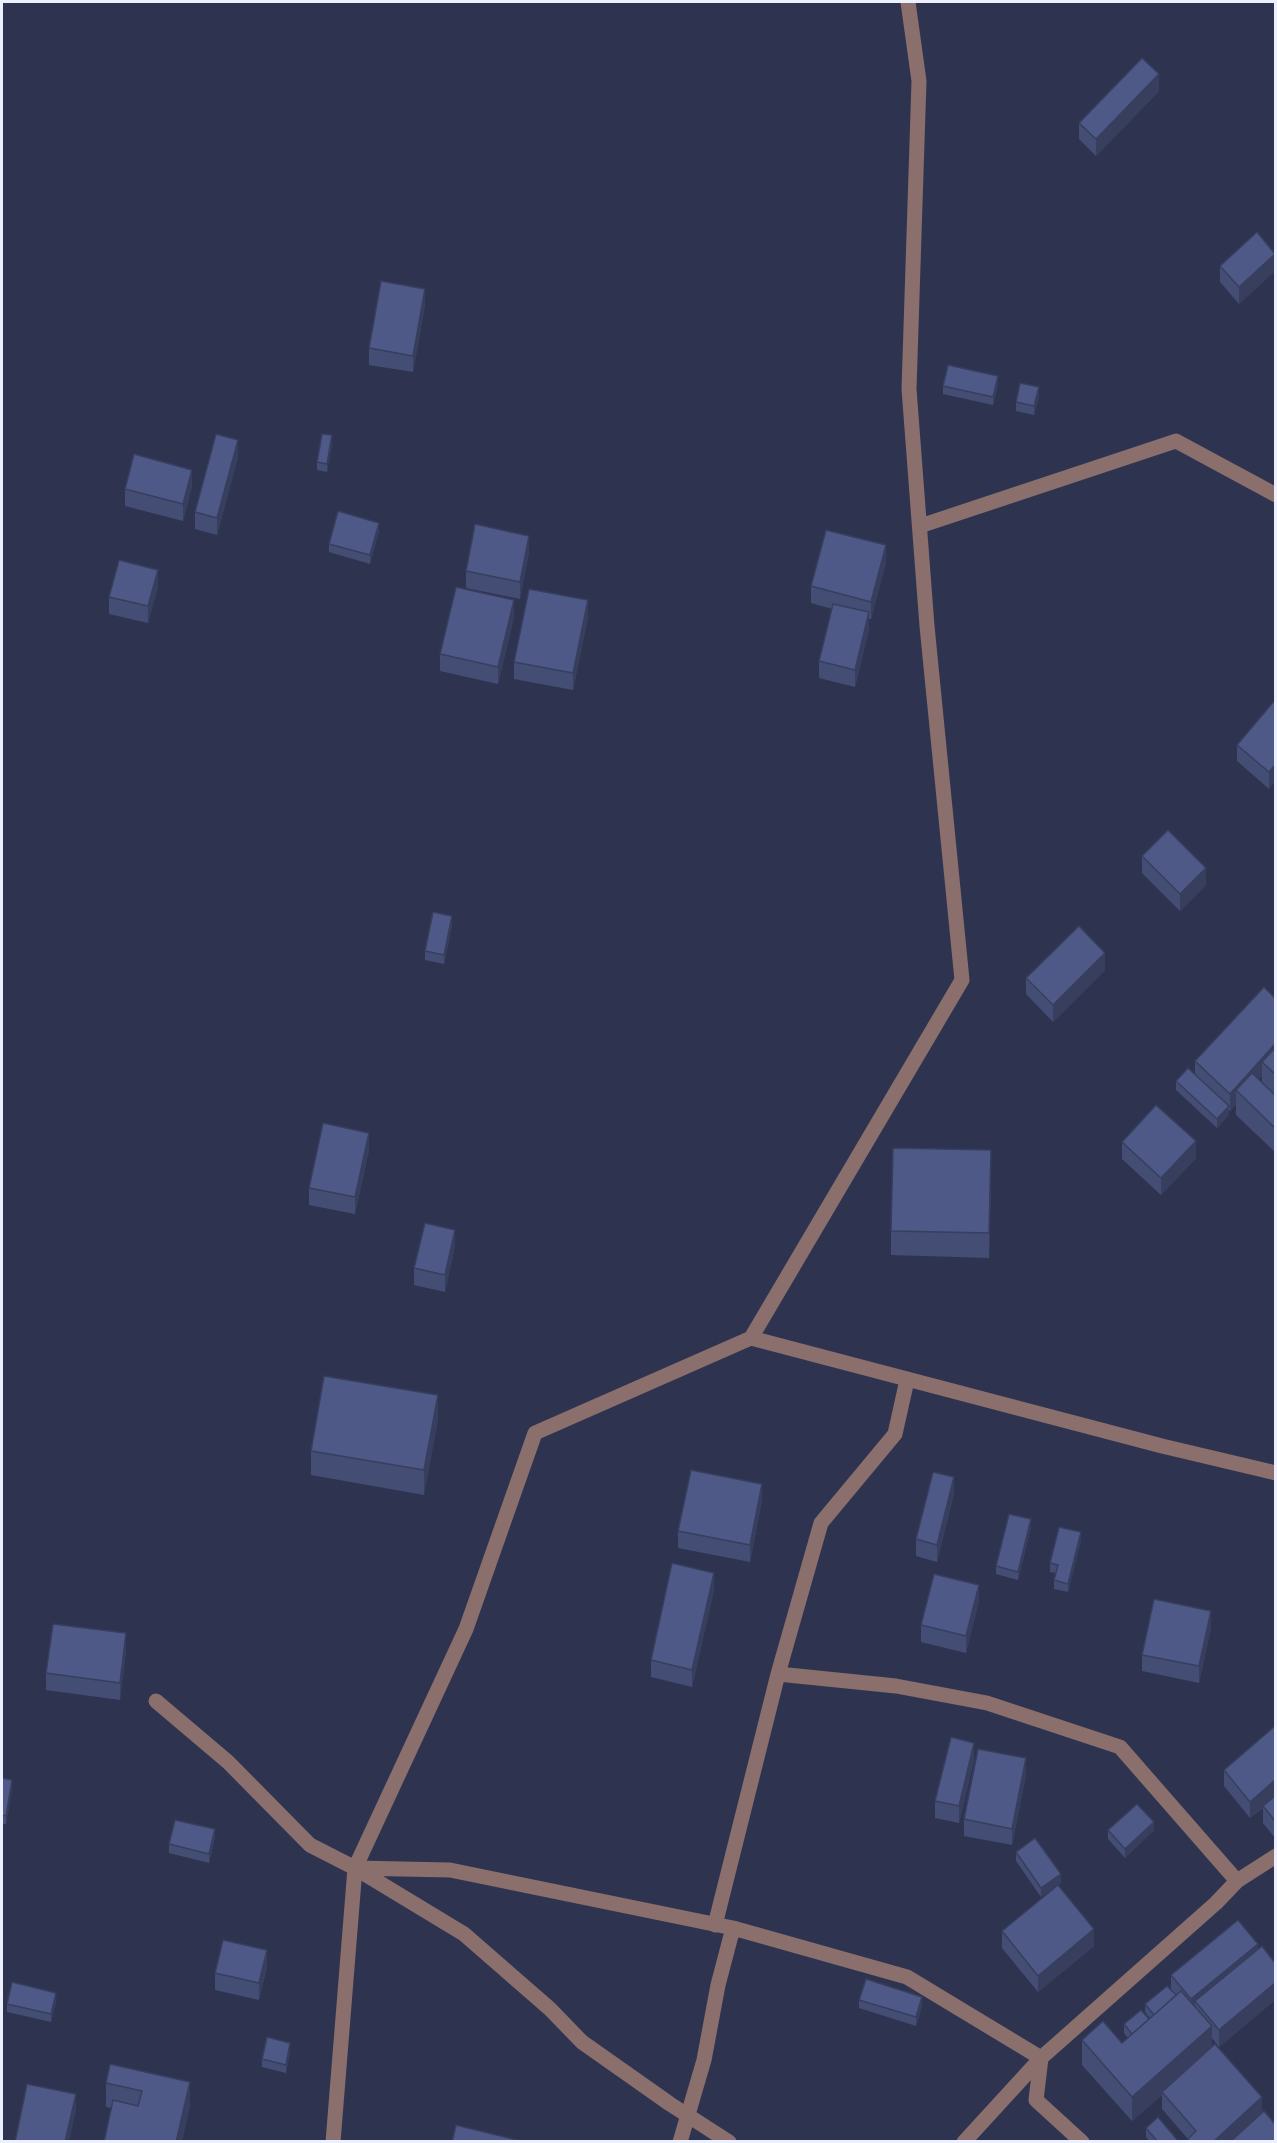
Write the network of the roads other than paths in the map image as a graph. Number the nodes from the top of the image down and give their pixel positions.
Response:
1 (908, 2) edge
2 (1275, 495) edge
3 (920, 526) junction
4 (751, 1338) junction
5 (907, 1380) junction
6 (1275, 1473) edge
7 (778, 1674) junction
8 (156, 1701) dead end
9 (1275, 1856) edge
10 (355, 1868) junction
11 (1237, 1881) junction
12 (715, 1925) junction
13 (733, 1928) junction
14 (1041, 2058) junction
15 (689, 2115) junction
16 (333, 2142) edge
17 (680, 2142) edge
18 (729, 2142) edge
19 (964, 2142) edge
20 (1082, 2142) edge

1 - 3 street
2 - 3 street
3 - 4 street
4 - 5 street
4 - 10 street
5 - 6 street
5 - 7 street
7 - 11 street
7 - 12 street
8 - 10 street
9 - 11 street
10 - 12 street
10 - 15 street
10 - 16 street
11 - 14 street
12 - 13 street
13 - 14 street
13 - 15 street
14 - 19 street
14 - 20 street
15 - 17 street
15 - 18 street

